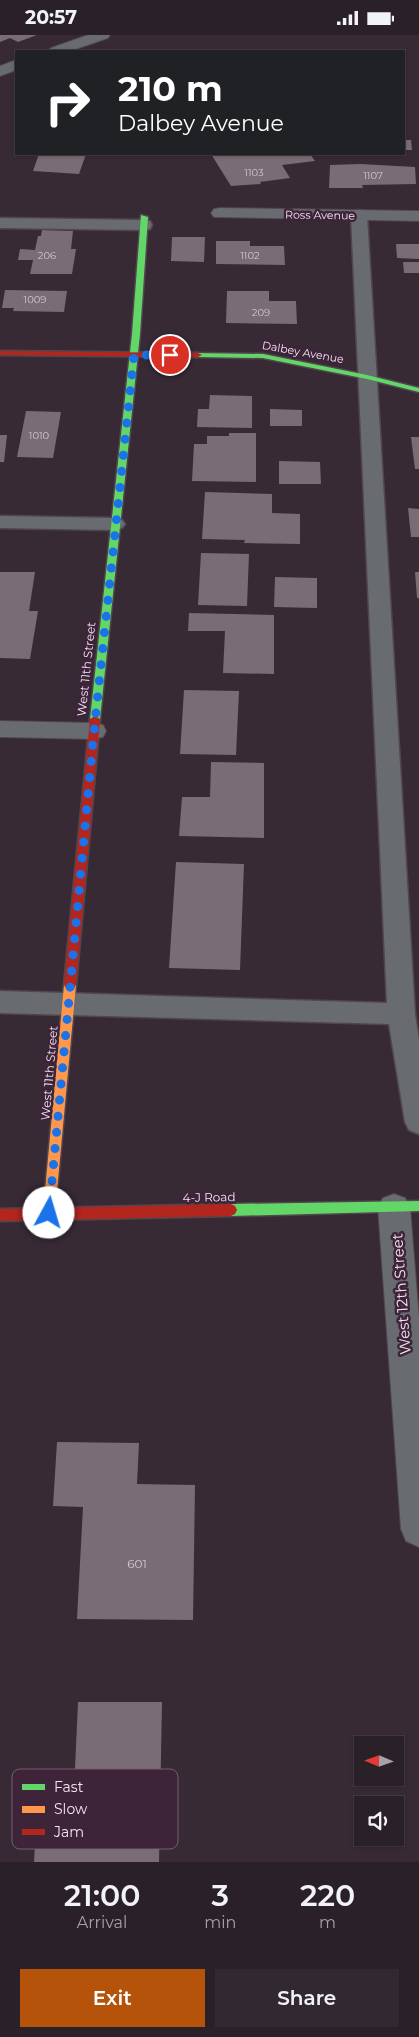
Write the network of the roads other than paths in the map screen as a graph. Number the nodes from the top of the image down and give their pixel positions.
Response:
1 (103, 35) edge
2 (59, 50) edge
3 (15, 65) edge
4 (0, 71) edge
5 (220, 213) dead end
6 (359, 215) junction
7 (419, 216) edge
8 (144, 221) joint
9 (0, 223) edge
10 (0, 353) edge
11 (134, 355) junction
12 (367, 377) junction
13 (419, 390) edge
14 (0, 522) edge
15 (115, 524) junction
16 (0, 729) edge
17 (94, 731) junction
18 (0, 1002) edge
19 (70, 1004) junction
20 (401, 1014) junction
21 (419, 1122) edge
22 (406, 1207) edge
23 (49, 1213) junction
24 (0, 1215) edge
25 (419, 1529) edge

1 - 2 street
3 - 4 street
5 - 6 street, Ross Avenue
6 - 7 street, Ross Avenue
6 - 12 lane
8 - 9 lane
8 - 11 street, West 11th Street
10 - 11 street, Dalbey Avenue
11 - 12 street, Dalbey Avenue
11 - 15 street, West 11th Street
12 - 13 street, Dalbey Avenue
12 - 20 lane
14 - 15 lane
15 - 17 street, West 11th Street
16 - 17 street
17 - 19 street, West 11th Street
18 - 19 lane
19 - 20 lane
19 - 23 street, West 11th Street
20 - 21 lane
22 - 23 street, 4-J Road
22 - 25 street, West 12th Street
23 - 24 street, 4-J Road

